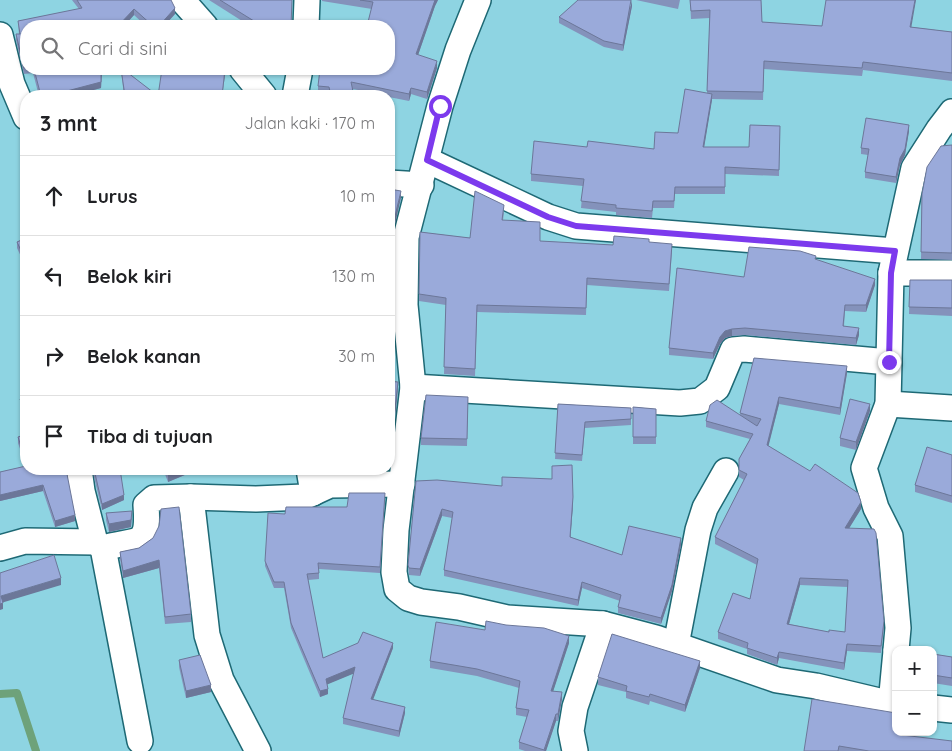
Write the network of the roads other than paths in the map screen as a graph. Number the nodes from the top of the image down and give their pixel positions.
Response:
1 (182, 0) edge
2 (307, 0) edge
3 (478, 0) edge
4 (200, 20) edge
5 (306, 20) edge
6 (0, 36) edge
7 (247, 75) edge
8 (299, 75) edge
9 (259, 90) edge
10 (296, 90) edge
11 (20, 103) edge
12 (952, 112) edge
13 (427, 160) junction
14 (395, 183) edge
15 (421, 185) junction
16 (893, 262) junction
17 (952, 272) edge
18 (889, 362) junction
19 (414, 387) junction
20 (888, 404) junction
21 (952, 408) edge
22 (726, 471) dead end
23 (79, 475) edge
24 (310, 475) edge
25 (402, 484) junction
26 (313, 493) junction
27 (191, 497) junction
28 (99, 545) junction
29 (0, 548) edge
30 (603, 624) junction
31 (676, 645) junction
32 (896, 646) edge
33 (892, 705) edge
34 (937, 708) edge
35 (952, 710) edge
36 (140, 741) dead end
37 (258, 751) edge
38 (575, 751) edge

1 - 4 street
2 - 5 street
3 - 13 street
6 - 11 street
7 - 9 street
8 - 10 street
12 - 16 street
13 - 15 street
13 - 16 street
14 - 15 street
15 - 19 street
16 - 17 street
16 - 18 street
18 - 19 street
18 - 20 street
19 - 25 street
20 - 21 street
20 - 32 street
22 - 31 street
23 - 28 street
24 - 26 street
25 - 26 street
25 - 30 street
26 - 27 street
27 - 28 street
27 - 37 street
28 - 29 street
28 - 36 street
30 - 31 street
30 - 38 street
31 - 33 street
34 - 35 street

